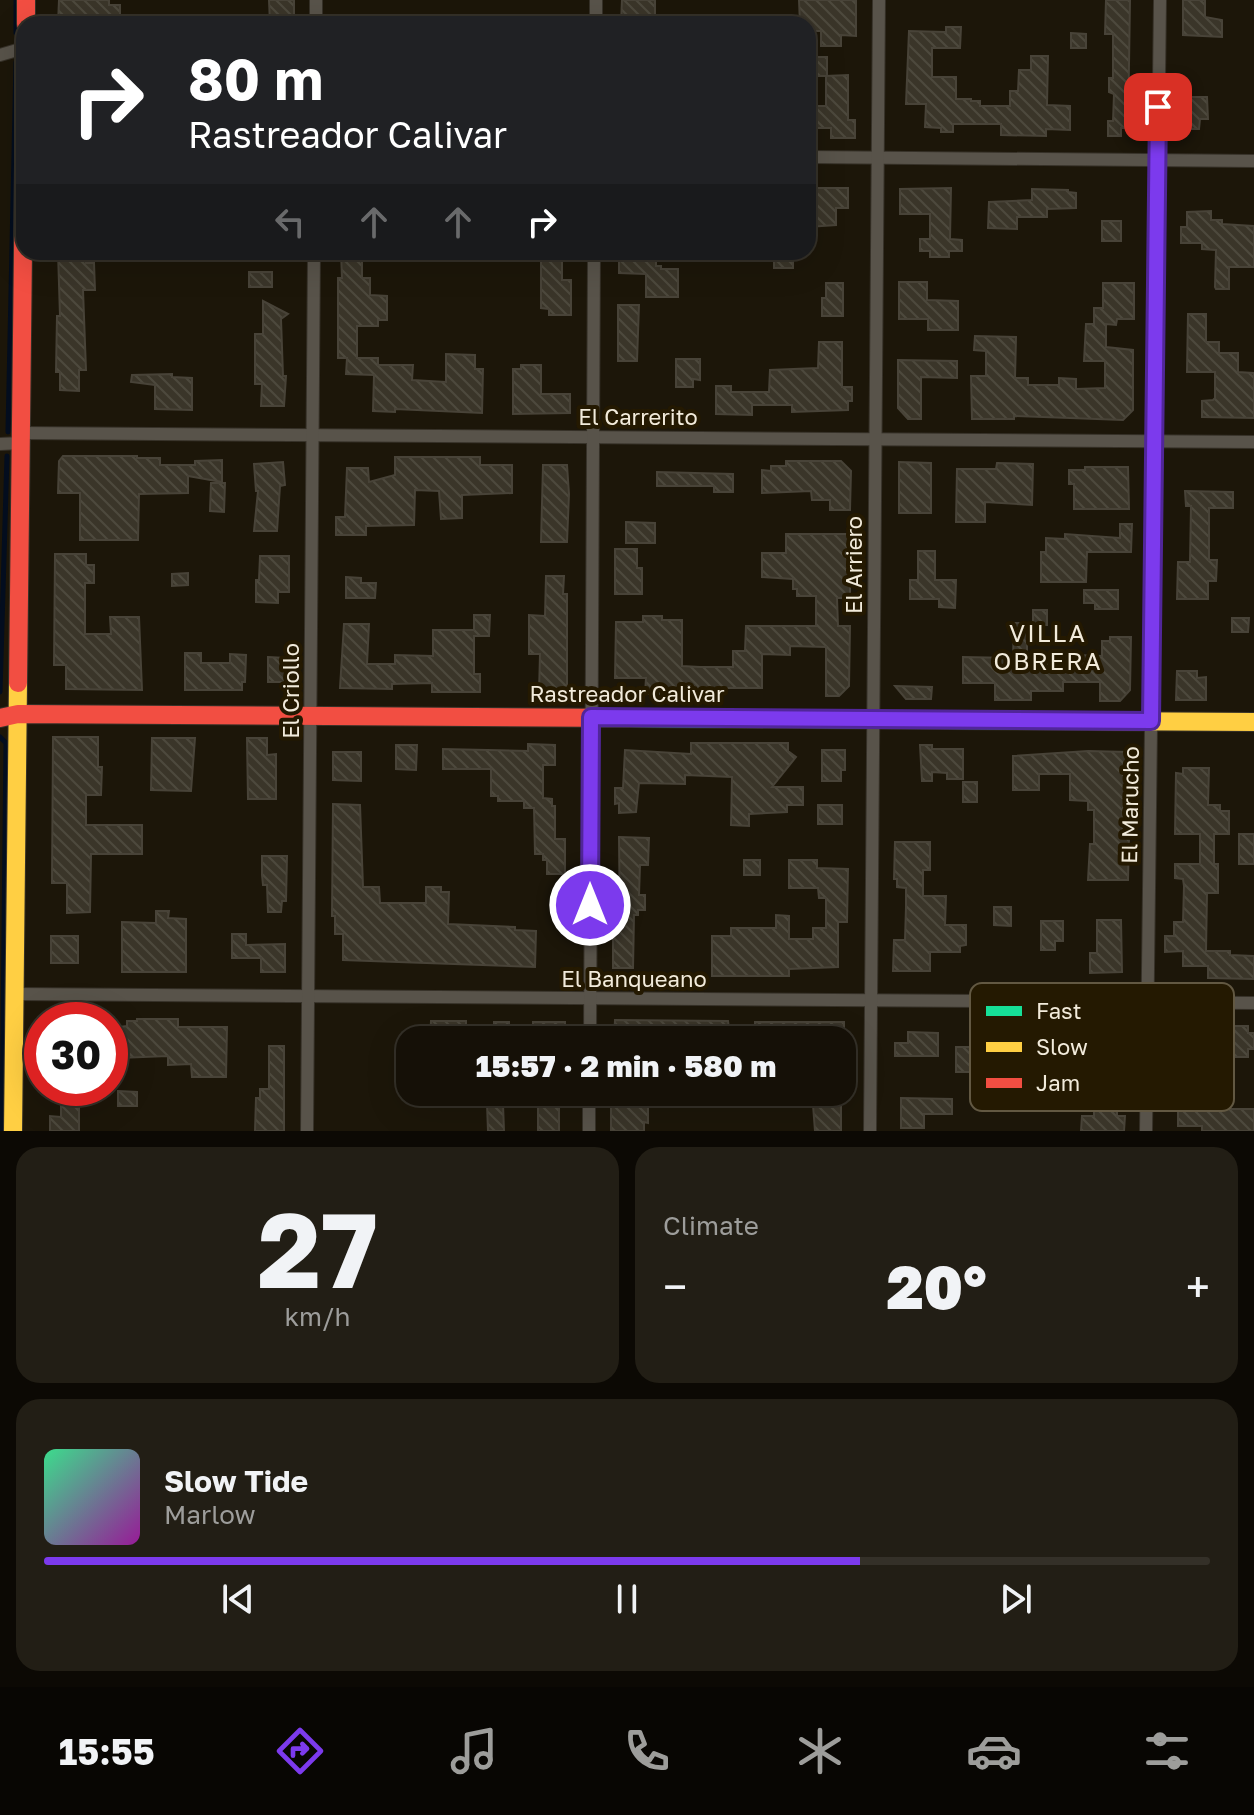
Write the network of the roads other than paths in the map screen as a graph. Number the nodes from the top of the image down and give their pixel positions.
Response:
1 (879, 0) edge
2 (1160, 0) edge
3 (816, 157) edge
4 (878, 158) junction
5 (1158, 160) junction
6 (1254, 161) edge
7 (23, 260) edge
8 (314, 260) edge
9 (594, 260) edge
10 (313, 435) junction
11 (593, 437) junction
12 (21, 438) junction
13 (875, 439) junction
14 (1154, 441) junction
15 (1254, 442) edge
16 (0, 444) edge
17 (9, 716) edge
18 (311, 716) junction
19 (591, 717) junction
20 (873, 719) junction
21 (1151, 721) junction
22 (1254, 722) edge
23 (1148, 983) edge
24 (15, 994) junction
25 (309, 996) junction
26 (590, 998) junction
27 (871, 1000) junction
28 (970, 1001) edge
29 (1234, 1003) edge
30 (1254, 1003) edge
31 (590, 1026) edge
32 (589, 1106) edge
33 (1146, 1111) edge
34 (13, 1131) edge
35 (307, 1131) edge
36 (589, 1131) edge
37 (870, 1131) edge
38 (1146, 1131) edge

1 - 4 street, El Arriero
2 - 5 street, El Marucho
3 - 4 street
4 - 5 street
4 - 13 street, El Arriero
5 - 6 street
5 - 14 street, El Marucho
7 - 12 main road
8 - 10 street, El Criollo
9 - 11 street
10 - 11 street, El Carrerito
10 - 12 street, El Carrerito
10 - 18 street, El Criollo
11 - 13 street, El Carrerito
11 - 19 street
12 - 16 street, El Carrerito
12 - 17 main road
13 - 14 street, El Carrerito
13 - 20 street, El Arriero
14 - 15 street, El Carrerito
14 - 21 street, El Marucho
17 - 18 main road, Rastreador Calivar
17 - 24 main road
18 - 19 main road, Rastreador Calivar
18 - 25 street, El Criollo
19 - 20 main road, Rastreador Calivar
19 - 26 street
20 - 21 main road, Rastreador Calivar
20 - 27 street, El Arriero
21 - 22 main road, Rastreador Calivar
21 - 23 street, El Marucho
24 - 25 street, El Banqueano
24 - 34 main road
25 - 26 street, El Banqueano
25 - 35 street, El Criollo
26 - 27 street, El Banqueano
26 - 31 street
27 - 28 street, El Banqueano
27 - 37 street, El Arriero
29 - 30 street, El Banqueano
32 - 36 street
33 - 38 street, El Marucho

